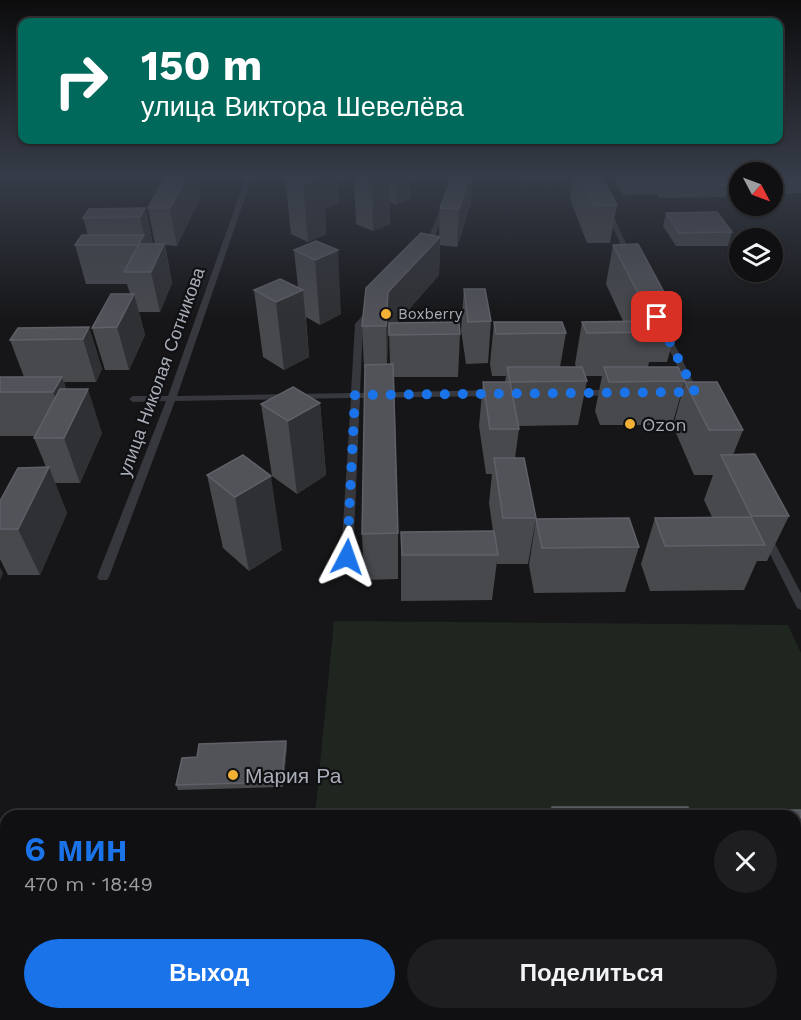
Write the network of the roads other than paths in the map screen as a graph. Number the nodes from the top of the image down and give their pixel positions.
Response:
1 (232, 225) edge
2 (437, 225) edge
3 (614, 225) edge
4 (426, 252) edge
5 (632, 262) edge
6 (380, 301) edge
7 (662, 326) edge
8 (504, 393) edge
9 (559, 393) edge
10 (627, 393) edge
11 (692, 394) edge
12 (355, 395) junction
13 (172, 397) junction
14 (133, 399) dead end
15 (760, 525) edge
16 (347, 557) dead end
17 (103, 577) dead end
18 (801, 606) edge

1 - 13 street, улица Николая Сотникова
2 - 4 street
3 - 5 street
6 - 12 street
7 - 11 street
8 - 12 street
9 - 10 street
12 - 13 street
12 - 16 street
13 - 14 street
13 - 17 street, улица Николая Сотникова
15 - 18 street

